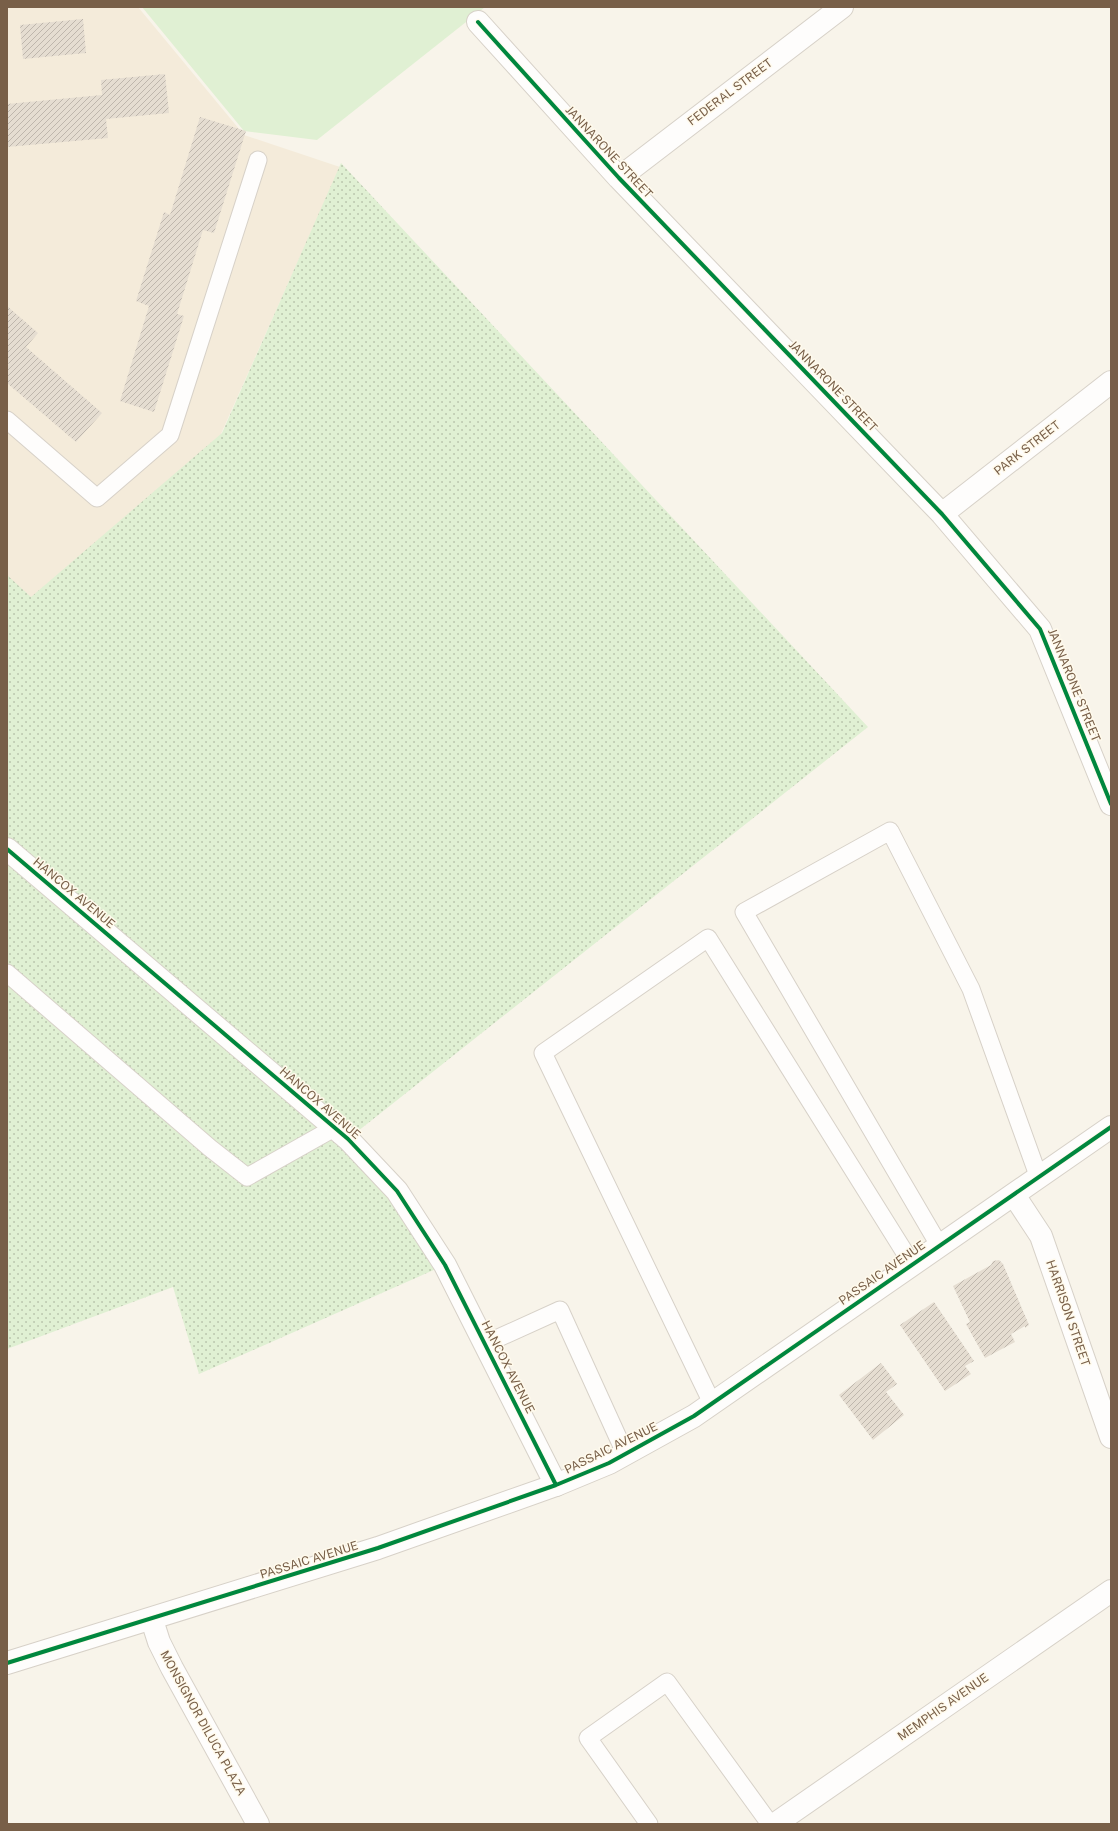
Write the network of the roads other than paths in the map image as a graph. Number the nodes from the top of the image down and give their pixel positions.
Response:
1 (842, 7) edge
2 (478, 22) dead end
3 (258, 160) dead end
4 (619, 178) junction
5 (1111, 382) edge
6 (7, 420) edge
7 (942, 514) junction
8 (1111, 804) edge
9 (7, 849) edge
10 (7, 973) edge
11 (1111, 1127) edge
12 (334, 1128) junction
13 (1039, 1178) junction
14 (1014, 1195) junction
15 (939, 1246) junction
16 (912, 1264) junction
17 (485, 1344) junction
18 (712, 1403) junction
19 (1111, 1437) edge
20 (625, 1454) junction
21 (556, 1486) junction
22 (1111, 1591) edge
23 (152, 1620) junction
24 (7, 1663) edge
25 (258, 1824) edge
26 (649, 1824) edge
27 (770, 1824) edge
28 (775, 1824) edge

1 - 4 street, FEDERAL STREET
2 - 4 street, JANNARONE STREET
3 - 6 lane
4 - 7 street, JANNARONE STREET
5 - 7 street, PARK STREET
7 - 8 street, JANNARONE STREET
9 - 12 street, HANCOX AVENUE
10 - 12 lane
11 - 13 street, PASSAIC AVENUE
12 - 17 street, HANCOX AVENUE
13 - 14 street, PASSAIC AVENUE
13 - 15 lane
14 - 15 street, PASSAIC AVENUE
14 - 19 street, HARRISON STREET
15 - 16 street, PASSAIC AVENUE
16 - 18 street, PASSAIC AVENUE
16 - 18 lane
17 - 20 lane
17 - 21 street, HANCOX AVENUE
18 - 20 street, PASSAIC AVENUE
20 - 21 street, PASSAIC AVENUE
21 - 23 street, PASSAIC AVENUE
22 - 28 street, MEMPHIS AVENUE
23 - 24 street, PASSAIC AVENUE
23 - 25 street, MONSIGNOR DILUCA PLAZA
26 - 27 lane

